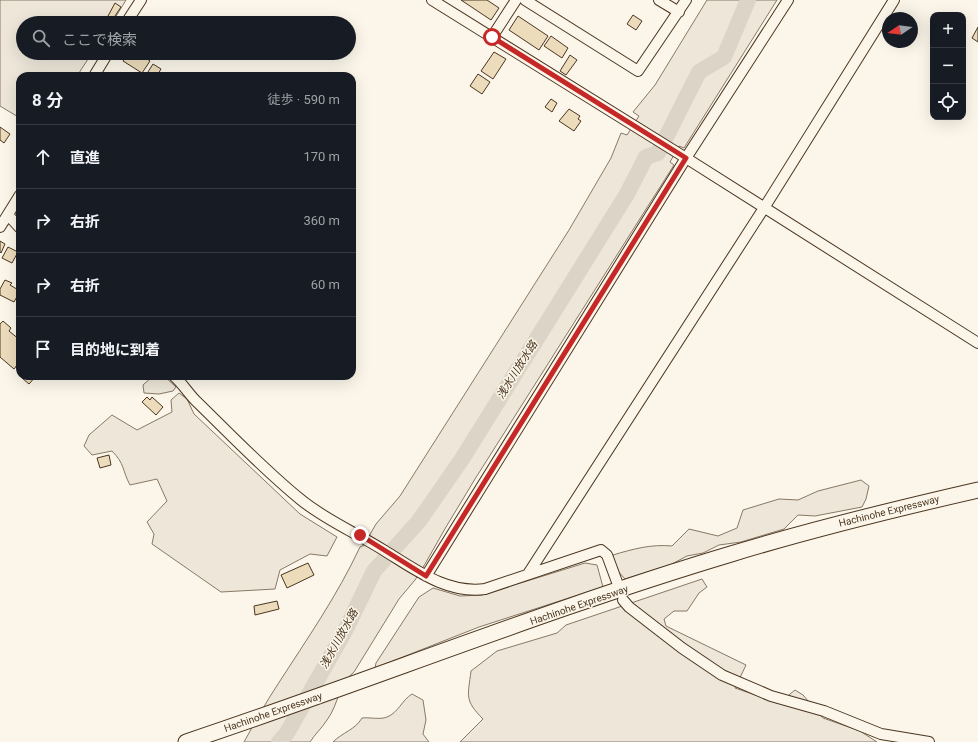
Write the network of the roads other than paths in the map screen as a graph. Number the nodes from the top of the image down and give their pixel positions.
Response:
1 (141, 0) edge
2 (432, 0) edge
3 (516, 0) edge
4 (525, 0) edge
5 (659, 0) edge
6 (686, 0) edge
7 (788, 0) edge
8 (894, 0) edge
9 (679, 12) junction
10 (131, 16) edge
11 (492, 37) junction
12 (104, 60) edge
13 (96, 72) edge
14 (686, 158) junction
15 (16, 202) edge
16 (764, 208) junction
17 (8, 215) junction
18 (16, 224) edge
19 (0, 227) edge
20 (978, 343) edge
21 (178, 380) edge
22 (978, 490) edge
23 (978, 496) edge
24 (528, 574) junction
25 (426, 576) junction
26 (617, 582) dead end
27 (623, 600) dead end
28 (378, 679) junction
29 (214, 738) edge
30 (186, 742) edge
31 (929, 742) edge

1 - 10 street
2 - 11 street
3 - 11 street
4 - 9 street
5 - 9 street
6 - 9 street
7 - 14 street
8 - 16 street
11 - 14 street
12 - 13 street
14 - 16 street
14 - 25 street
15 - 17 street
16 - 20 street
16 - 24 street
17 - 18 street
17 - 19 street
21 - 25 street
22 - 28 highway, Hachinohe Expressway
23 - 28 highway, Hachinohe Expressway
24 - 25 street
24 - 26 street
27 - 31 street
28 - 29 highway, Hachinohe Expressway
29 - 30 highway, Hachinohe Expressway

